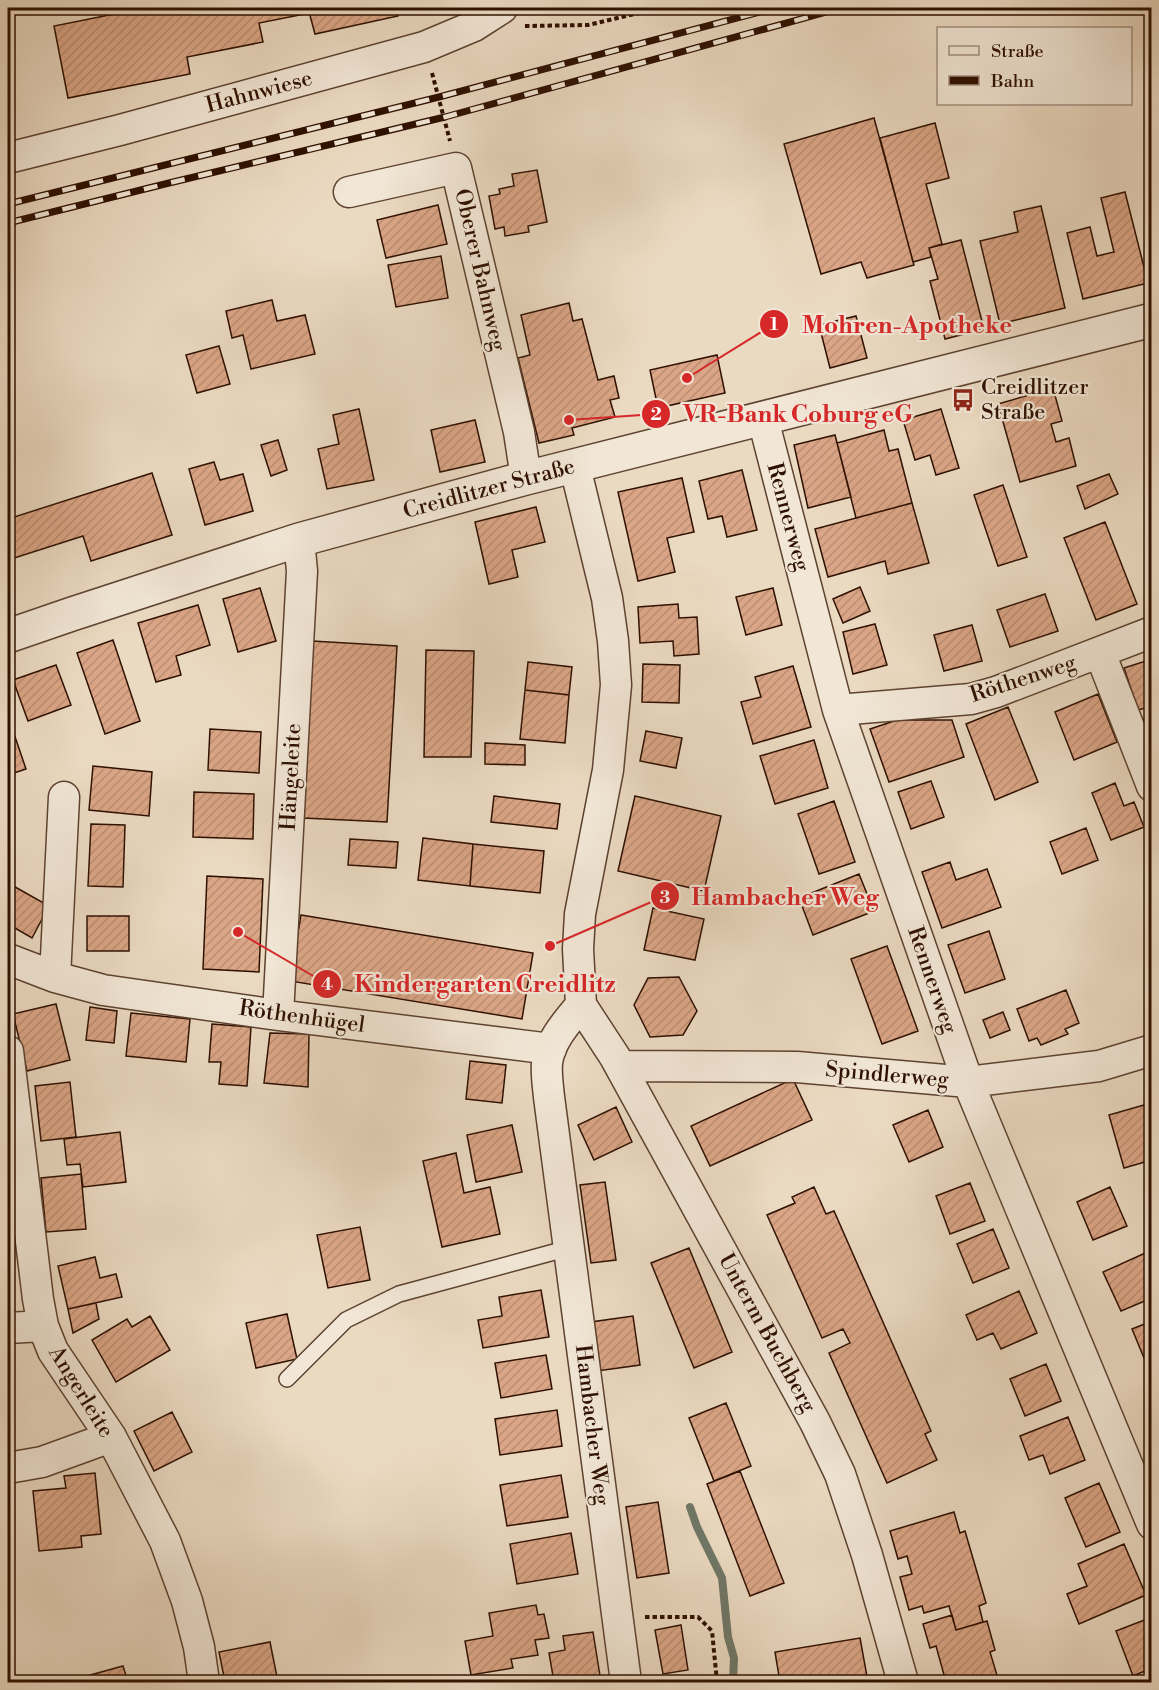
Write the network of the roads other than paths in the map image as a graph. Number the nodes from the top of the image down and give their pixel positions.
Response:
1 (511, 17) edge
2 (8, 158) edge
3 (349, 192) dead end
4 (1152, 320) edge
5 (763, 419) junction
6 (575, 467) junction
7 (526, 478) junction
8 (299, 540) junction
9 (1152, 632) edge
10 (8, 636) edge
11 (1100, 653) junction
12 (838, 710) junction
13 (1152, 786) edge
14 (64, 797) dead end
15 (8, 959) edge
16 (55, 977) junction
17 (581, 1005) junction
18 (278, 1015) junction
19 (551, 1049) junction
20 (1152, 1050) edge
21 (8, 1051) edge
22 (620, 1066) junction
23 (968, 1082) junction
24 (569, 1248) junction
25 (43, 1326) junction
26 (8, 1328) edge
27 (287, 1379) dead end
28 (111, 1437) junction
29 (8, 1468) edge
30 (1152, 1524) edge
31 (204, 1683) edge
32 (626, 1683) edge
33 (903, 1683) edge

1 - 2 street, Hahnwiese
3 - 7 street, Oberer Bahnweg
4 - 5 street, Creidlitzer Straße
5 - 6 street, Creidlitzer Straße
5 - 12 street, Rennerweg
6 - 7 street, Creidlitzer Straße
6 - 17 street
7 - 8 street, Creidlitzer Straße
8 - 10 street, Creidlitzer Straße
8 - 18 street, Hängeleite
9 - 11 street, Röthenweg
11 - 12 street, Röthenweg
11 - 13 street, Röthenweg
12 - 23 street, Rennerweg
14 - 16 street
15 - 16 street, Röthenhügel
16 - 18 street, Röthenhügel
17 - 19 street, Hambacher Weg
17 - 22 street, Unterm Buchberg
18 - 19 street, Röthenhügel
19 - 24 street, Hambacher Weg
20 - 23 street, Spindlerweg
21 - 25 street, Angerleite
22 - 23 street, Spindlerweg
22 - 33 street, Unterm Buchberg
23 - 30 street, Rennerweg
24 - 27 lane
24 - 32 street, Hambacher Weg
25 - 26 street
25 - 28 street, Angerleite
28 - 29 street
28 - 31 street, Angerleite

